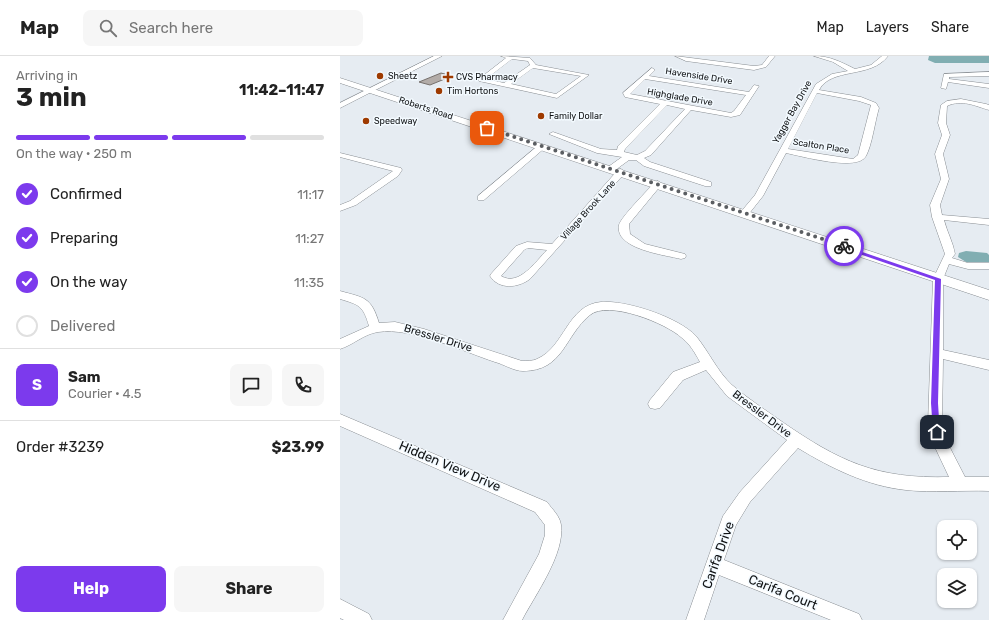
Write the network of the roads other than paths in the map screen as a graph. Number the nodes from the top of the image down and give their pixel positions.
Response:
1 (439, 56) edge
2 (503, 56) edge
3 (678, 56) edge
4 (772, 56) edge
5 (817, 56) edge
6 (885, 56) edge
7 (511, 57) junction
8 (532, 66) junction
9 (652, 70) dead end
10 (852, 71) junction
11 (989, 74) edge
12 (644, 77) junction
13 (340, 80) edge
14 (945, 80) junction
15 (504, 86) junction
16 (756, 86) dead end
17 (989, 86) edge
18 (944, 88) dead end
19 (372, 90) junction
20 (814, 91) junction
21 (750, 94) junction
22 (665, 103) junction
23 (340, 106) edge
24 (690, 108) junction
25 (989, 108) edge
26 (553, 134) dead end
27 (543, 146) junction
28 (783, 150) junction
29 (340, 155) edge
30 (623, 155) junction
31 (638, 158) junction
32 (611, 169) junction
33 (621, 172) junction
34 (658, 184) junction
35 (708, 184) dead end
36 (481, 198) dead end
37 (342, 207) edge
38 (745, 213) junction
39 (937, 217) junction
40 (989, 222) edge
41 (554, 247) junction
42 (681, 256) dead end
43 (946, 260) junction
44 (989, 266) edge
45 (938, 279) junction
46 (340, 295) edge
47 (989, 295) edge
48 (375, 328) junction
49 (340, 345) edge
50 (937, 353) junction
51 (708, 364) junction
52 (989, 366) edge
53 (655, 404) dead end
54 (340, 420) edge
55 (796, 440) junction
56 (960, 483) junction
57 (989, 484) edge
58 (714, 564) junction
59 (340, 608) edge
60 (363, 620) edge
61 (512, 620) edge
62 (695, 620) edge
63 (853, 620) edge

1 - 19 street
2 - 7 street
3 - 4 street
5 - 10 street
6 - 10 street, Yagger Bay Drive
7 - 8 street
7 - 15 street
8 - 15 street
8 - 15 street
9 - 12 street
10 - 20 street, Yagger Bay Drive
11 - 14 street
12 - 21 street, Havenside Drive
12 - 22 street, Highglade Drive
13 - 19 main road, Roberts Road
14 - 17 street
14 - 18 street
16 - 21 street
19 - 23 street
19 - 27 main road, Roberts Road
20 - 28 street, Yagger Bay Drive
20 - 28 street, Scalton Place
21 - 24 street, Highglade Drive
22 - 24 street, Highglade Drive
22 - 30 street
24 - 31 street
25 - 39 street
26 - 30 street
27 - 32 main road, Roberts Road
27 - 36 street
28 - 38 street, Yagger Bay Drive
29 - 37 street
30 - 31 street
30 - 32 street
31 - 35 street
32 - 33 main road, Roberts Road
33 - 34 main road, Roberts Road
33 - 41 street, Village Brook Lane
34 - 38 main road, Roberts Road
34 - 42 street
38 - 45 main road, Roberts Road
39 - 40 street
39 - 43 street
41 - 41 street, Village Brook Lane
43 - 44 street
43 - 45 street
45 - 47 main road, Roberts Road
45 - 50 street
46 - 48 street
48 - 49 street, Bressler Drive
48 - 51 street, Bressler Drive
50 - 52 street
50 - 56 street
51 - 53 street
51 - 55 street, Bressler Drive
54 - 61 street, Hidden View Drive
55 - 56 street, Bressler Drive
55 - 58 street, Carifa Drive
56 - 57 street, Bressler Drive
58 - 62 street, Carifa Drive
58 - 63 street, Carifa Court
59 - 60 street

